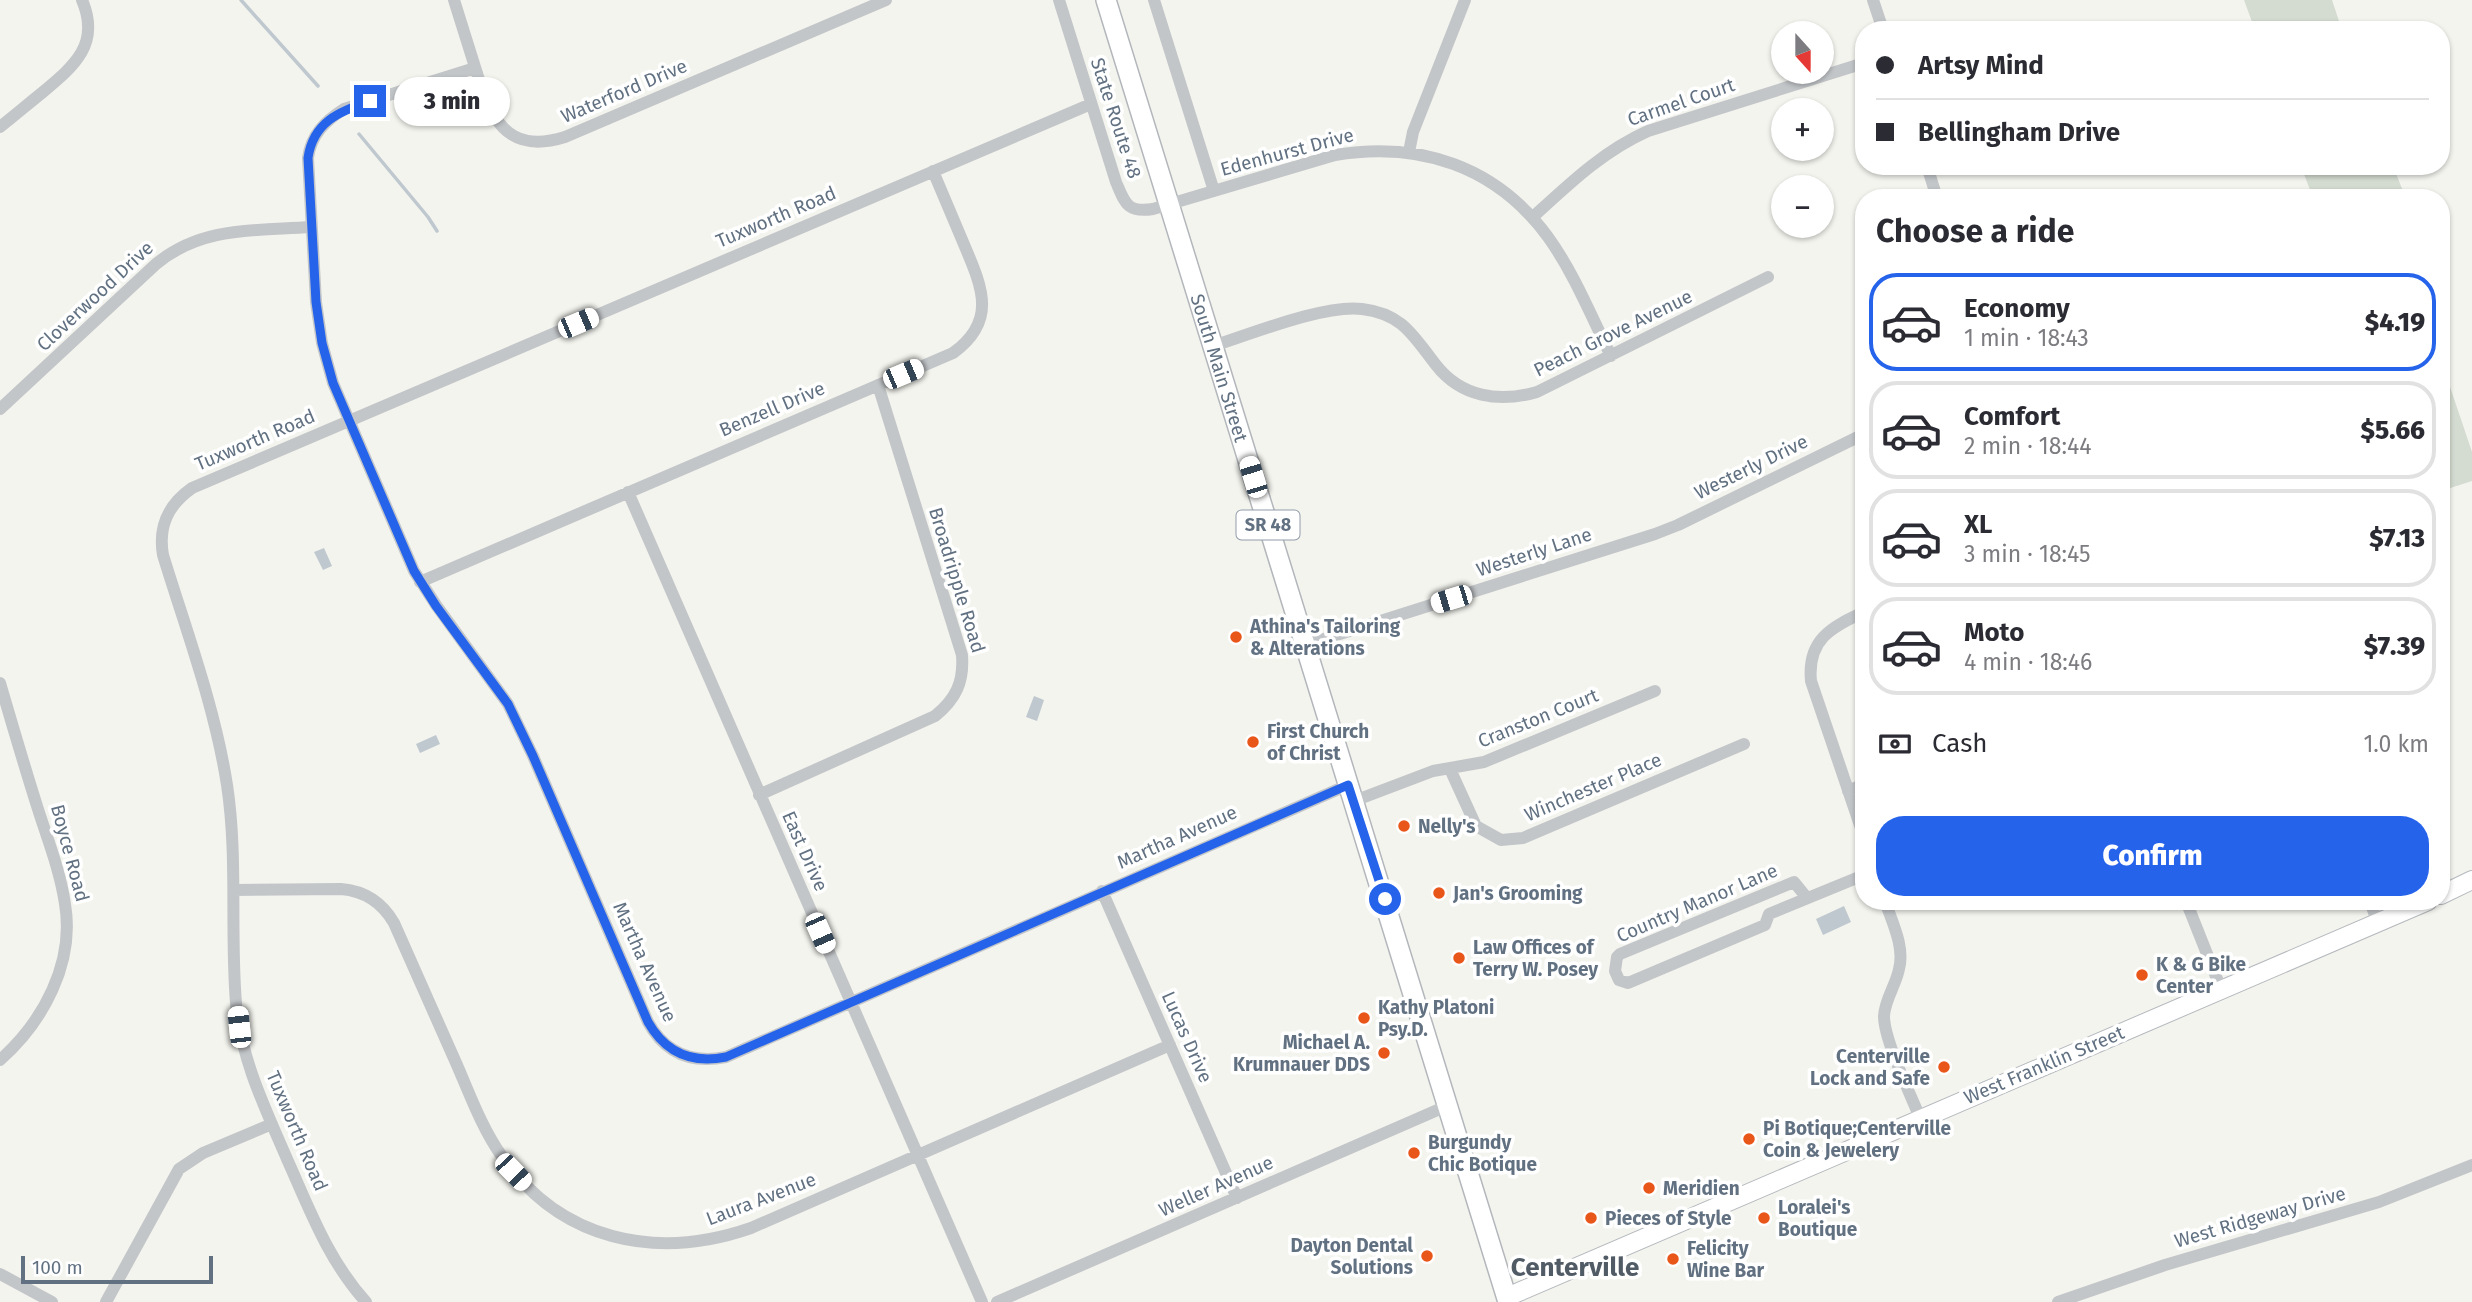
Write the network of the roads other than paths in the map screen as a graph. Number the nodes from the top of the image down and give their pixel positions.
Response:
1 (82, 0) edge
2 (454, 0) edge
3 (886, 0) edge
4 (1059, 0) edge
5 (1105, 0) edge
6 (1154, 0) edge
7 (1873, 0) edge
8 (1462, 1) edge
9 (1879, 21) edge
10 (1855, 66) edge
11 (475, 68) junction
12 (1091, 104) junction
13 (0, 127) edge
14 (1409, 152) junction
15 (933, 171) junction
16 (1214, 191) junction
17 (1169, 204) junction
18 (1533, 217) junction
19 (312, 227) junction
20 (1768, 277) dead end
21 (1213, 346) junction
22 (1611, 356) junction
23 (878, 385) junction
24 (0, 410) edge
25 (349, 420) junction
26 (1855, 437) edge
27 (628, 492) junction
28 (1655, 534) joint
29 (420, 582) junction
30 (1855, 616) edge
31 (1305, 645) junction
32 (0, 683) edge
33 (1655, 691) dead end
34 (1744, 744) dead end
35 (1450, 769) junction
36 (1855, 788) edge
37 (1848, 791) junction
38 (1351, 793) junction
39 (760, 794) junction
40 (1855, 811) edge
41 (1855, 879) edge
42 (2472, 880) edge
43 (234, 890) junction
44 (1102, 891) junction
45 (2450, 891) edge
46 (1807, 898) junction
47 (1888, 910) edge
48 (2190, 910) edge
49 (2373, 910) edge
50 (2408, 910) edge
51 (2378, 924) junction
52 (2221, 989) junction
53 (851, 1002) junction
54 (1170, 1045) junction
55 (0, 1060) edge
56 (1449, 1105) junction
57 (1920, 1118) junction
58 (272, 1124) junction
59 (918, 1155) junction
60 (2472, 1166) edge
61 (1237, 1198) junction
62 (0, 1274) edge
63 (1508, 1300) edge
64 (52, 1302) edge
65 (106, 1302) edge
66 (366, 1302) edge
67 (982, 1302) edge
68 (998, 1302) edge
69 (2058, 1302) edge

1 - 13 street
2 - 11 street, Waterford Drive
3 - 11 street, Waterford Drive
4 - 12 street, State Route 48
5 - 17 main road, South Main Street / SR 48
6 - 16 street
7 - 9 street
8 - 14 street
10 - 18 street, Carmel Court
11 - 19 street, Martha Avenue
12 - 15 street, Tuxworth Road
12 - 17 street, State Route 48
14 - 16 street, Edenhurst Drive
14 - 18 street, Edenhurst Drive
15 - 23 street, Benzell Drive
15 - 25 street, Tuxworth Road
16 - 17 street, Edenhurst Drive
17 - 21 main road, South Main Street / SR 48
18 - 22 street, Edenhurst Drive
19 - 24 street, Cloverwood Drive
19 - 25 street, Martha Avenue
20 - 22 street, Peach Grove Avenue
21 - 22 street, Peach Grove Avenue
21 - 31 main road, South Main Street / SR 48
23 - 27 street, Benzell Drive
23 - 39 street, Broadripple Road
25 - 29 street, Martha Avenue
25 - 43 street, Tuxworth Road
26 - 28 street, Westerly Drive
27 - 29 street, Benzell Drive
27 - 39 street, East Drive
28 - 31 street, Westerly Lane
29 - 53 street, Martha Avenue
30 - 37 street
31 - 38 main road, South Main Street / SR 48
32 - 55 street, Boyce Road
33 - 35 street, Cranston Court
34 - 35 street, Winchester Place
35 - 38 street, Cranston Court
36 - 37 street
37 - 40 street
38 - 44 street, Martha Avenue
38 - 56 main road, South Main Street / SR 48
39 - 53 street, East Drive
41 - 46 street, Country Manor Lane
42 - 45 main road
43 - 58 street, Tuxworth Road
43 - 59 street, Laura Avenue
44 - 53 street, Martha Avenue
44 - 54 street, Lucas Drive
46 - 46 street, Country Manor Lane
47 - 57 street
48 - 52 street
49 - 51 street
50 - 51 main road, West Franklin Street
51 - 52 main road, West Franklin Street
52 - 57 main road, West Franklin Street
53 - 59 street, East Drive
54 - 59 street, Laura Avenue
54 - 61 street, Lucas Drive
56 - 61 street, Weller Avenue
56 - 63 main road, South Main Street / SR 48
57 - 63 main road, West Franklin Street
58 - 65 street
58 - 66 street, Tuxworth Road
59 - 67 street, East Drive
60 - 69 street, West Ridgeway Drive
61 - 68 street, Weller Avenue
62 - 64 street

